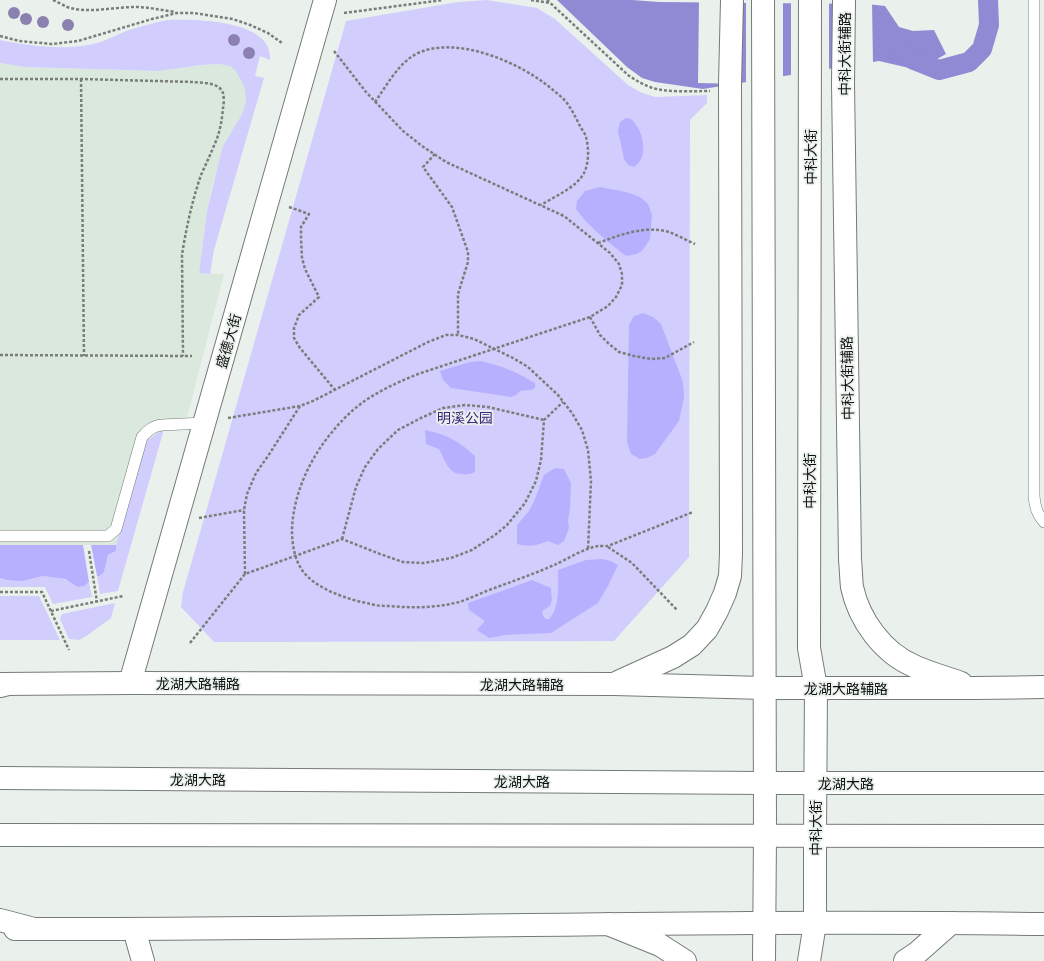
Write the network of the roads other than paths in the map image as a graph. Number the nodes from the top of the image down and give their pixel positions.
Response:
1 (325, 0) edge
2 (732, 0) edge
3 (763, 0) edge
4 (810, 0) edge
5 (844, 0) edge
6 (1034, 0) edge
7 (204, 423) junction
8 (1044, 522) edge
9 (0, 536) edge
10 (130, 682) junction
11 (3, 684) edge
12 (614, 684) junction
13 (1044, 687) edge
14 (765, 688) junction
15 (816, 688) junction
16 (975, 688) junction
17 (0, 778) edge
18 (765, 783) junction
19 (816, 783) junction
20 (1044, 783) edge
21 (0, 834) edge
22 (765, 835) junction
23 (815, 836) junction
24 (1044, 836) edge
25 (0, 920) edge
26 (764, 923) junction
27 (815, 923) junction
28 (951, 923) junction
29 (606, 924) junction
30 (1044, 924) edge
31 (0, 929) edge
32 (34, 929) junction
33 (134, 929) junction
34 (142, 961) edge
35 (685, 961) edge
36 (764, 961) edge
37 (809, 961) edge
38 (905, 961) edge

1 - 7 main road, 盛德大街
2 - 12 main road
3 - 14 main road
4 - 15 main road, 中科大街
5 - 16 main road, 中科大街辅路
6 - 8 lane
7 - 9 lane
7 - 10 main road, 盛德大街
10 - 11 main road, 龙湖大路辅路
10 - 12 main road, 龙湖大路辅路
12 - 14 main road, 龙湖大路辅路
13 - 16 main road, 龙湖大路辅路
14 - 15 main road, 龙湖大路辅路
14 - 18 main road
15 - 16 main road, 龙湖大路辅路
15 - 19 main road, 中科大街
17 - 18 main road, 龙湖大路
18 - 19 main road, 龙湖大路
18 - 22 main road
19 - 20 main road, 龙湖大路
19 - 23 main road, 中科大街
21 - 22 main road
22 - 23 main road
22 - 26 main road
23 - 24 main road
23 - 27 main road, 中科大街
25 - 32 main road
26 - 27 main road
26 - 29 main road
26 - 36 main road
27 - 28 main road
27 - 37 main road, 中科大街
28 - 30 main road
28 - 38 main road
29 - 33 main road
29 - 35 main road
31 - 32 main road
32 - 33 main road
33 - 34 main road

